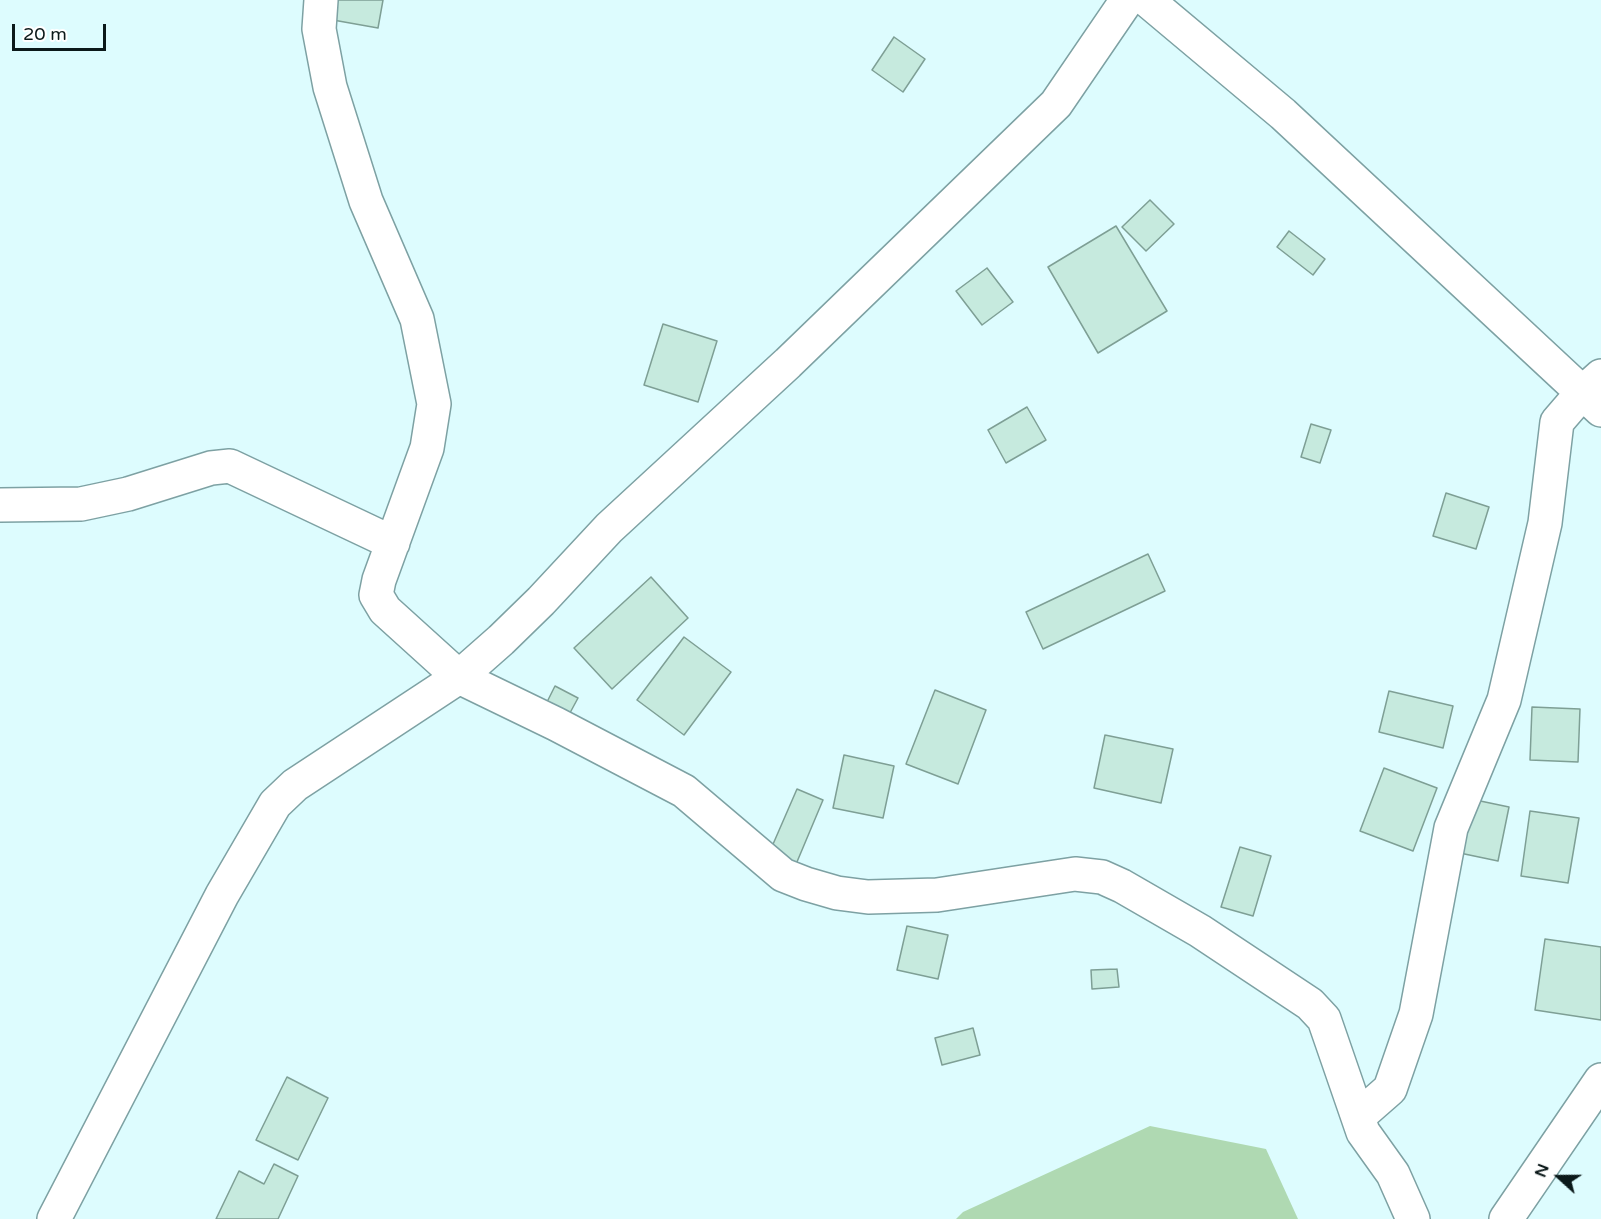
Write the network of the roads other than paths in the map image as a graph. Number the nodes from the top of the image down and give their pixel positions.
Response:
1 (321, 0) edge
2 (1127, 0) edge
3 (1147, 0) edge
4 (1595, 393) edge
5 (0, 505) edge
6 (393, 543) junction
7 (459, 677) junction
8 (1601, 1080) edge
9 (1358, 1117) junction
10 (54, 1219) edge
11 (1413, 1219) edge
12 (1506, 1219) edge

1 - 6 street
2 - 7 street
3 - 4 street
4 - 9 street
5 - 6 street
6 - 7 street
7 - 9 street
7 - 10 street
8 - 12 street
9 - 11 street

